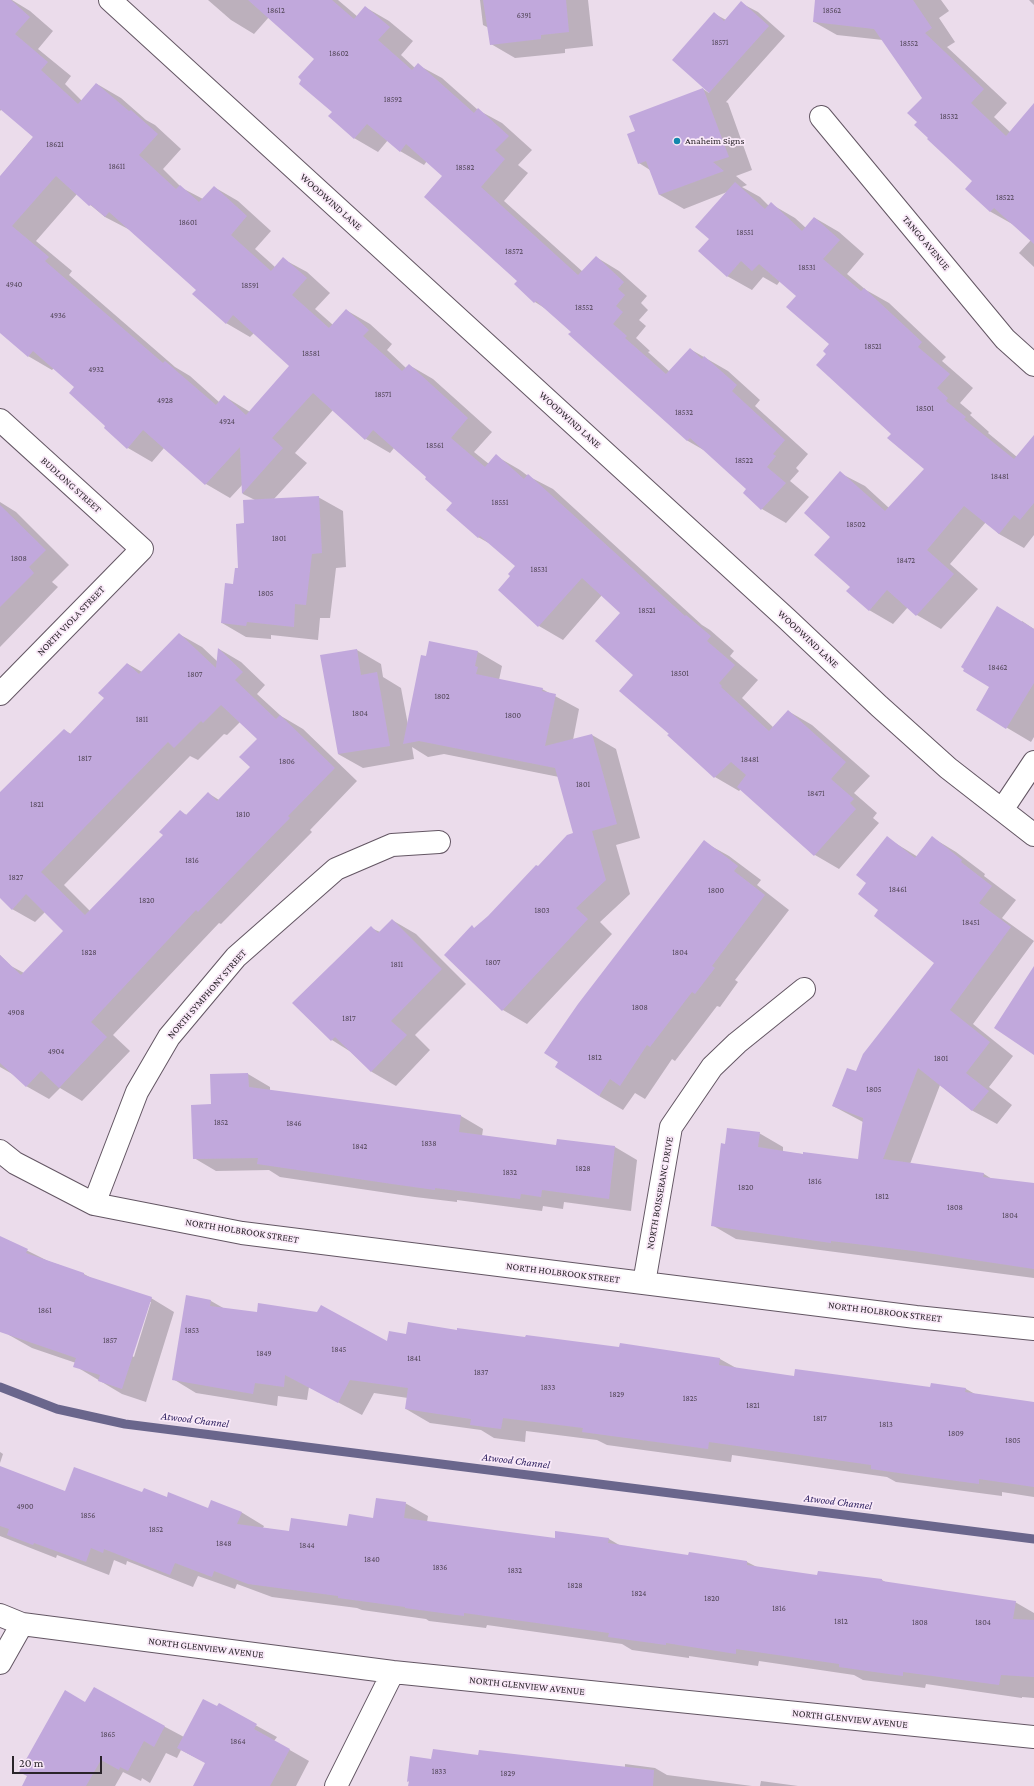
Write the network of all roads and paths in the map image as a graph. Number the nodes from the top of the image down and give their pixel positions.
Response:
1 (110, 0) edge
2 (821, 118) dead end
3 (1034, 365) edge
4 (0, 420) edge
5 (142, 549) joint
6 (0, 694) edge
7 (1034, 762) edge
8 (1002, 810) junction
9 (1034, 835) edge
10 (439, 842) dead end
11 (804, 989) dead end
12 (0, 1151) edge
13 (94, 1204) junction
14 (644, 1283) junction
15 (1034, 1328) edge
16 (0, 1615) edge
17 (22, 1624) junction
18 (0, 1663) edge
19 (393, 1672) junction
20 (1034, 1737) edge
21 (336, 1786) edge

1 - 8 street, WOODWIND LANE
2 - 3 street, TANGO AVENUE
4 - 5 street, BUDLONG STREET
5 - 6 street, NORTH VIOLA STREET
7 - 8 street
8 - 9 street, WOODWIND LANE
10 - 13 street, NORTH SYMPHONY STREET
11 - 14 street, NORTH BOISSERANC DRIVE
12 - 13 street, NORTH HOLBROOK STREET
13 - 14 street, NORTH HOLBROOK STREET
14 - 15 street, NORTH HOLBROOK STREET
16 - 17 street, NORTH GLENVIEW AVENUE
17 - 18 street
17 - 19 street, NORTH GLENVIEW AVENUE
19 - 20 street, NORTH GLENVIEW AVENUE
19 - 21 street

